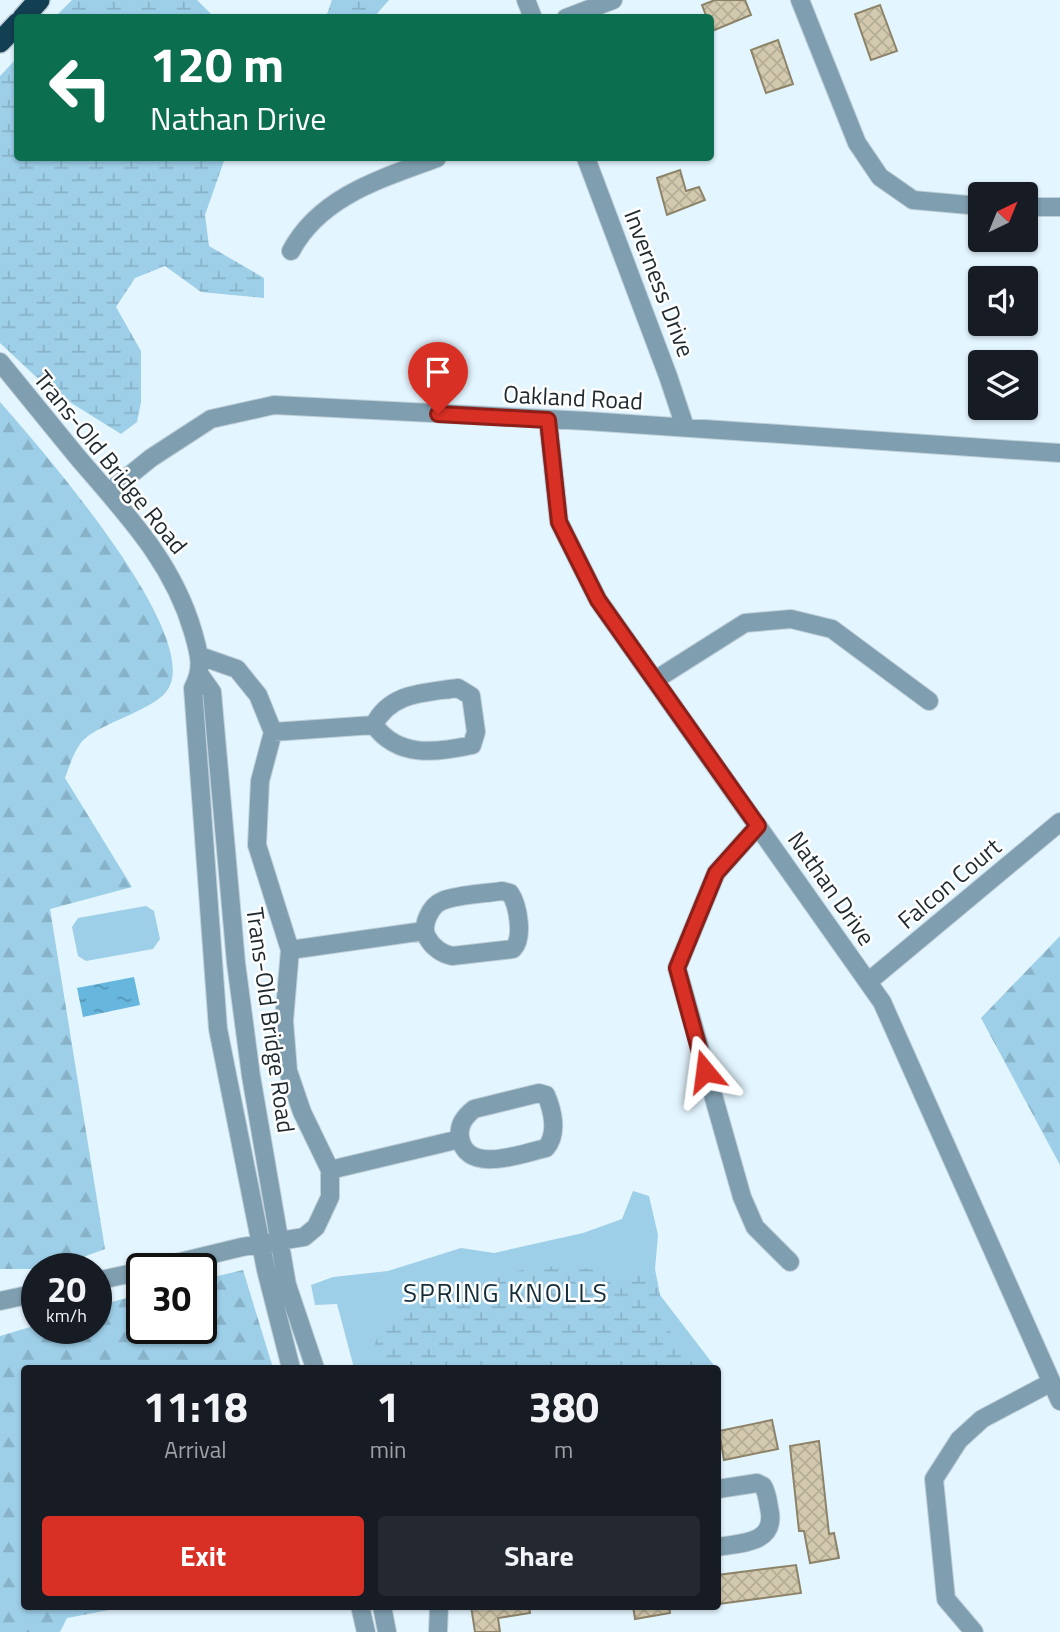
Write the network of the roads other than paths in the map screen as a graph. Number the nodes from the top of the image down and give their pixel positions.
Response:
1 (39, 0) edge
2 (613, 0) edge
3 (800, 0) edge
4 (27, 14) edge
5 (576, 14) edge
6 (14, 27) edge
7 (0, 42) edge
8 (429, 161) edge
9 (587, 161) edge
10 (968, 205) edge
11 (1038, 207) edge
12 (1060, 207) edge
13 (291, 251) dead end
14 (0, 362) edge
15 (548, 420) junction
16 (685, 428) junction
17 (1060, 453) edge
18 (109, 492) junction
19 (200, 656) junction
20 (200, 675) junction
21 (654, 680) junction
22 (929, 701) dead end
23 (374, 724) junction
24 (273, 732) junction
25 (1060, 822) edge
26 (758, 826) junction
27 (424, 931) junction
28 (290, 950) junction
29 (869, 982) junction
30 (460, 1139) junction
31 (330, 1170) junction
32 (281, 1242) junction
33 (262, 1245) junction
34 (217, 1255) edge
35 (790, 1262) dead end
36 (21, 1296) edge
37 (0, 1301) edge
38 (290, 1365) edge
39 (314, 1365) edge
40 (1050, 1383) junction
41 (1060, 1401) edge
42 (721, 1489) edge
43 (721, 1546) edge
44 (361, 1610) edge
45 (383, 1610) edge
46 (439, 1610) edge
47 (366, 1632) edge
48 (387, 1632) edge
49 (438, 1632) edge
50 (974, 1632) edge

1 - 4 highway
2 - 5 street
3 - 10 street
6 - 7 highway
8 - 13 street
9 - 16 street, Inverness Drive
11 - 12 street
14 - 18 street, Trans-Old Bridge Road
15 - 16 street, Oakland Road
15 - 18 street, Oakland Road
15 - 21 street, Nathan Drive
16 - 17 street, Oakland Road
18 - 19 street, Trans-Old Bridge Road
19 - 20 street, Trans-Old Bridge Road
19 - 24 street
20 - 32 street, Trans-Old Bridge Road
20 - 33 street, Trans-Old Bridge Road
21 - 22 street
21 - 26 street, Nathan Drive
23 - 23 street
23 - 24 street
24 - 28 street
25 - 29 street, Falcon Court
26 - 29 street, Nathan Drive
26 - 35 street
27 - 27 street
27 - 28 street
28 - 31 street
29 - 40 street, Nathan Drive
30 - 30 street
30 - 31 street
31 - 32 street
32 - 33 street
32 - 39 street, Trans-Old Bridge Road
33 - 34 street
33 - 38 street, Trans-Old Bridge Road
36 - 37 street
40 - 41 street, Nathan Drive
40 - 50 street
42 - 43 street
44 - 47 street
45 - 48 street
46 - 49 street

